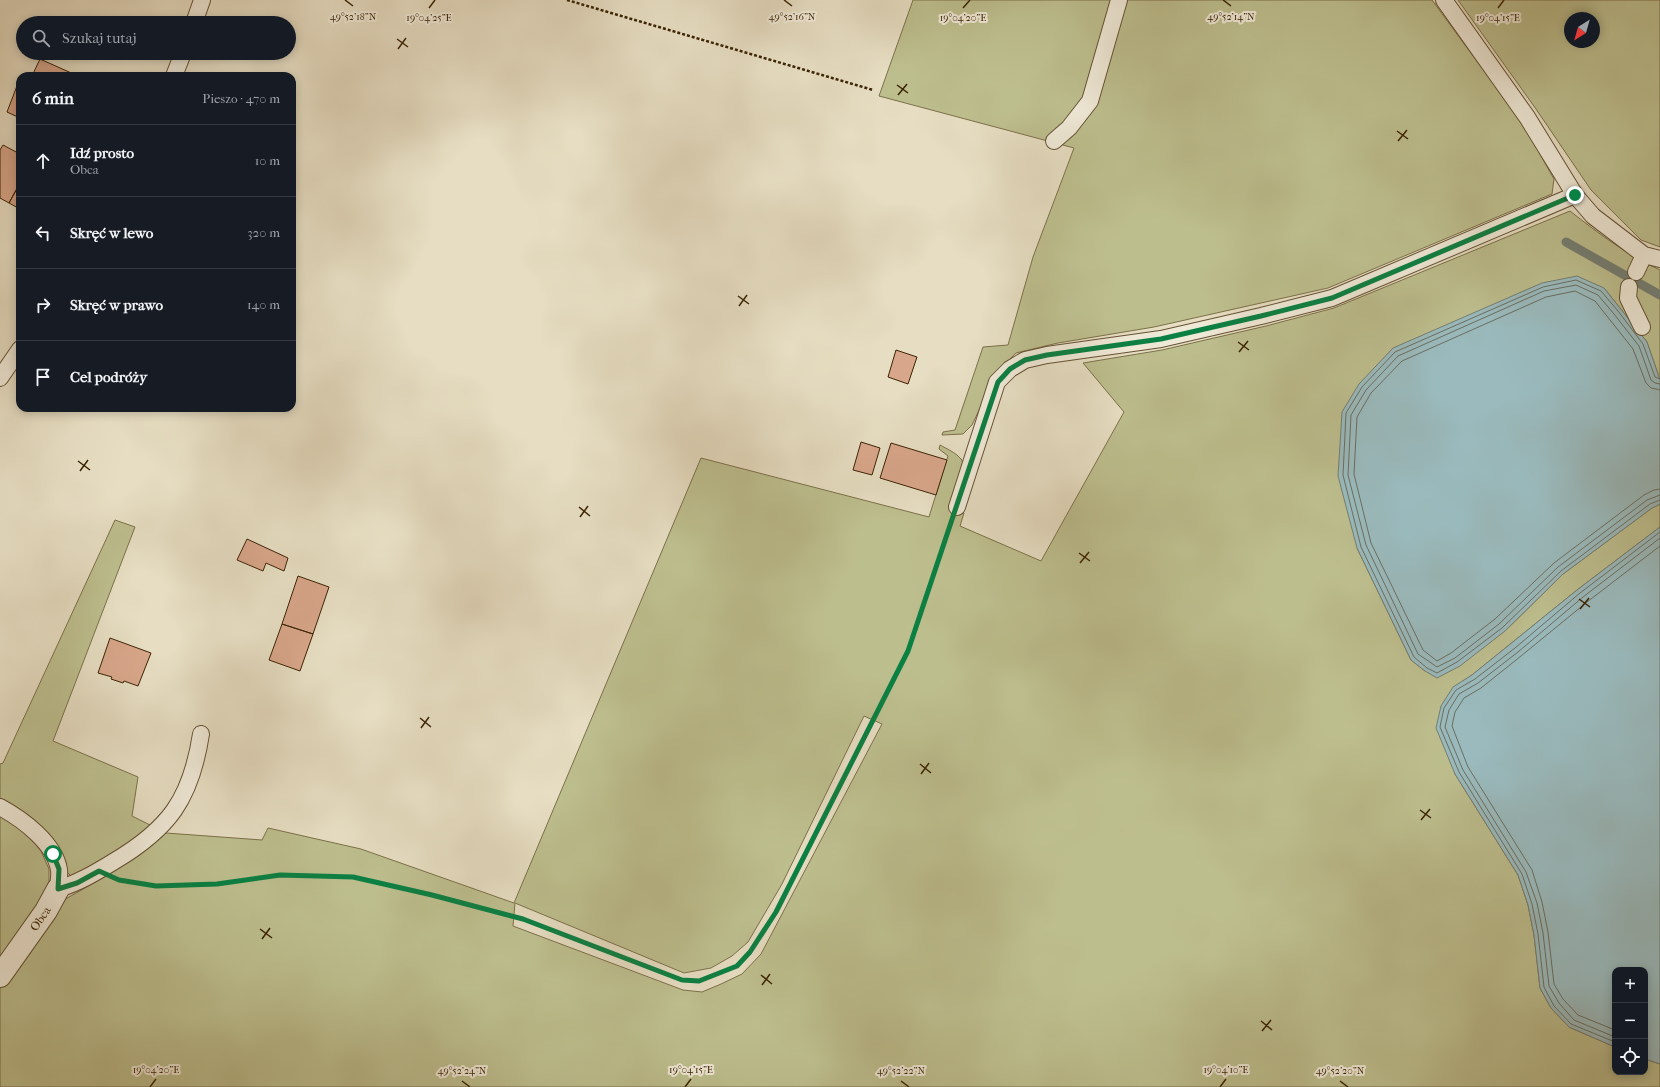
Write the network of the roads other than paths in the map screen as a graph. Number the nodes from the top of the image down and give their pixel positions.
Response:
1 (202, 0) edge
2 (1119, 0) edge
3 (1444, 0) edge
4 (196, 16) edge
5 (180, 60) edge
6 (176, 72) edge
7 (1054, 141) dead end
8 (1575, 195) junction
9 (1644, 255) junction
10 (1660, 259) edge
11 (1636, 272) dead end
12 (1629, 287) dead end
13 (1642, 327) dead end
14 (16, 355) edge
15 (0, 378) edge
16 (957, 507) road end
17 (201, 734) dead end
18 (0, 807) edge
19 (58, 889) junction
20 (0, 976) edge

1 - 4 lane
2 - 7 lane
3 - 8 lane
5 - 6 lane
8 - 9 lane
8 - 16 lane
9 - 10 lane
9 - 11 lane
12 - 13 lane
14 - 15 lane
17 - 19 lane
18 - 19 lane, Obca
19 - 20 street, Obca

